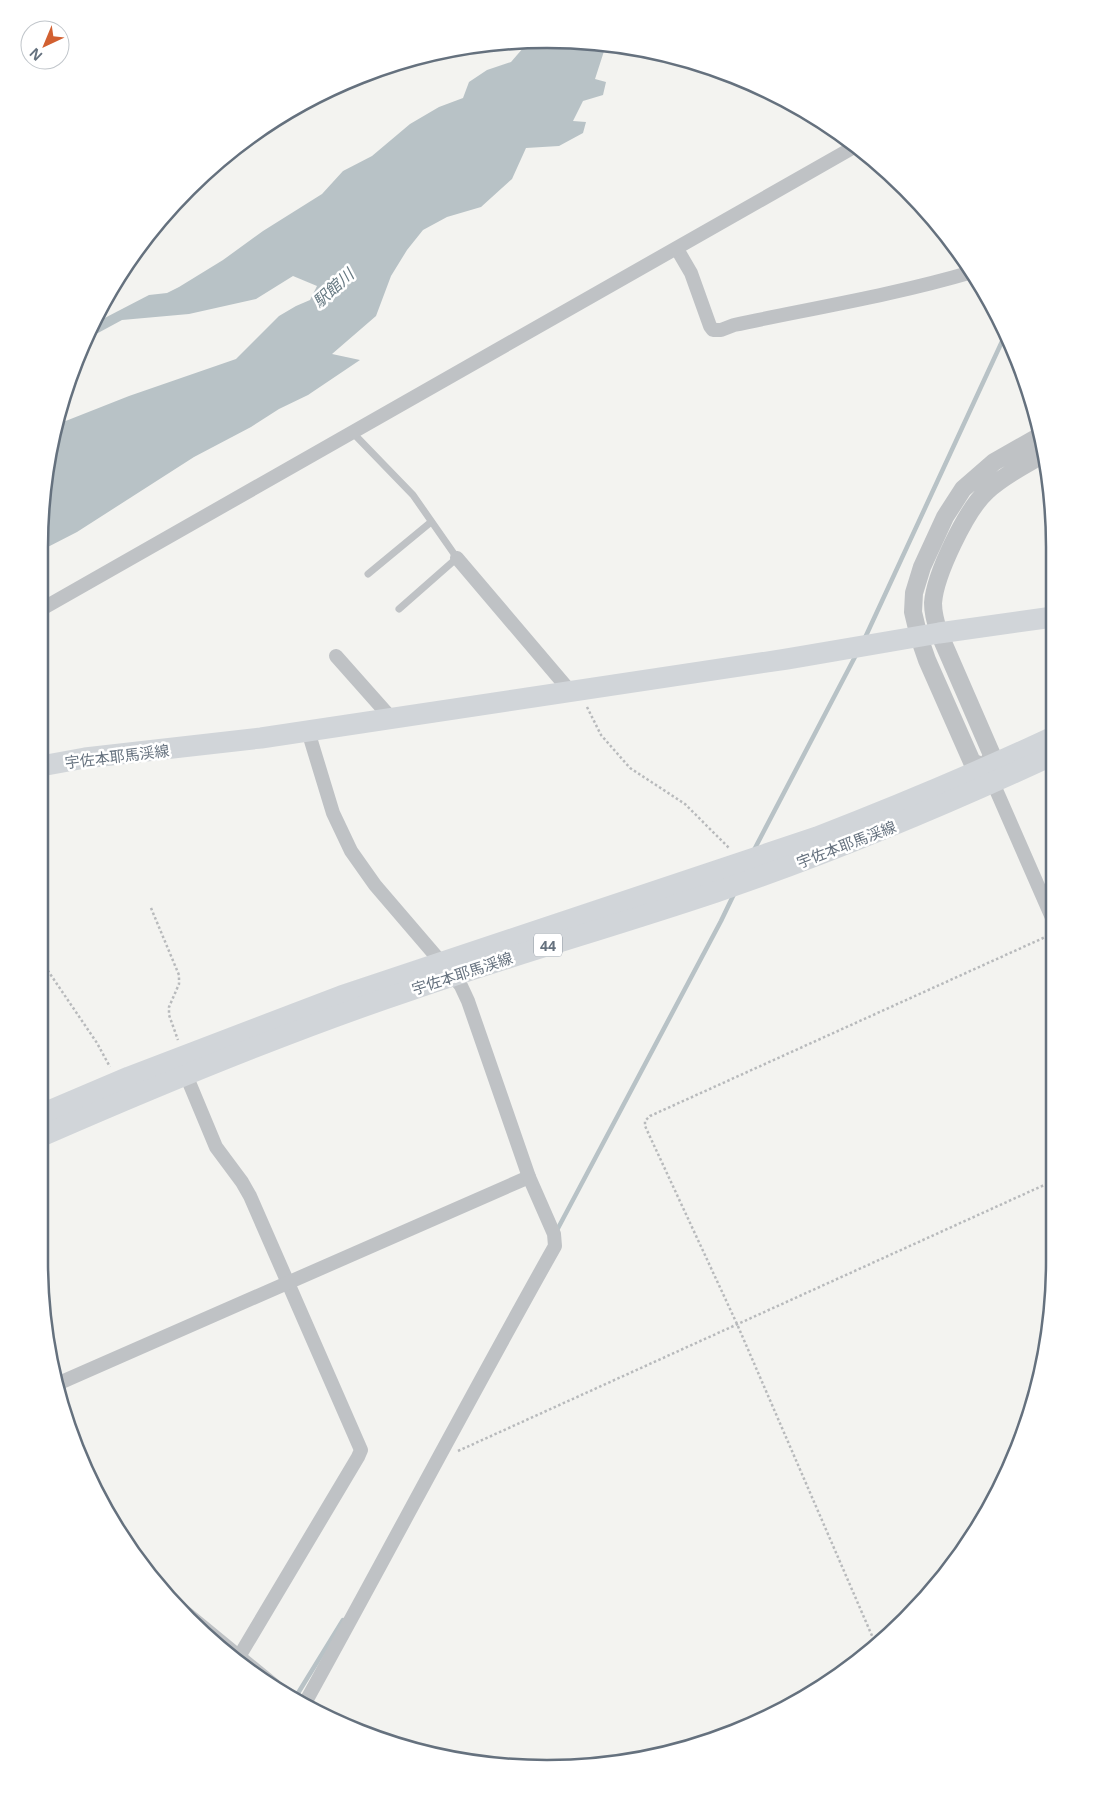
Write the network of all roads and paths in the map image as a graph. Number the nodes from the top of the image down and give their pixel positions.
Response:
1 (849, 150) edge
2 (677, 249) junction
3 (964, 274) edge
4 (353, 433) junction
5 (1034, 439) edge
6 (1037, 458) edge
7 (431, 522) junction
8 (457, 558) junction
9 (368, 574) dead end
10 (48, 605) edge
11 (399, 609) dead end
12 (1046, 618) edge
13 (929, 635) junction
14 (336, 656) dead end
15 (576, 691) junction
16 (391, 718) junction
17 (308, 731) junction
18 (1046, 741) edge
19 (1046, 757) edge
20 (48, 765) edge
21 (989, 775) junction
22 (747, 861) junction
23 (1046, 904) edge
24 (152, 908) dead end
25 (1046, 937) edge
26 (447, 969) junction
27 (48, 971) edge
28 (185, 1066) junction
29 (116, 1083) junction
30 (48, 1111) edge
31 (48, 1133) edge
32 (529, 1177) junction
33 (1046, 1184) edge
34 (288, 1282) junction
35 (737, 1324) junction
36 (63, 1381) edge
37 (438, 1460) junction
38 (873, 1638) edge
39 (241, 1654) edge
40 (308, 1698) edge

1 - 2 street
2 - 3 street
2 - 4 street
4 - 7 lane
4 - 10 street
5 - 13 street
6 - 13 street
7 - 8 lane
7 - 9 lane
8 - 11 lane
8 - 15 street
12 - 13 main road, 宇佐本耶馬渓線
13 - 15 main road, 宇佐本耶馬渓線
13 - 21 street
14 - 16 street
15 - 16 main road, 宇佐本耶馬渓線
15 - 22 path
16 - 17 main road, 宇佐本耶馬渓線
17 - 20 main road, 宇佐本耶馬渓線
17 - 26 street
18 - 21 main road, 宇佐本耶馬渓線 / 44
19 - 21 main road, 宇佐本耶馬渓線 / 44
21 - 22 main road, 宇佐本耶馬渓線 / 44
21 - 23 street
21 - 26 main road, 宇佐本耶馬渓線 / 44
22 - 26 main road, 宇佐本耶馬渓線 / 44
24 - 28 path
25 - 35 path
26 - 28 main road, 宇佐本耶馬渓線 / 44
26 - 32 street
27 - 29 path
28 - 29 main road, 宇佐本耶馬渓線 / 44
28 - 31 main road, 宇佐本耶馬渓線 / 44
28 - 34 street
29 - 30 main road, 宇佐本耶馬渓線 / 44
32 - 34 street
32 - 37 street
33 - 35 path
34 - 36 street
34 - 39 street
35 - 37 path
35 - 38 path
37 - 40 street

